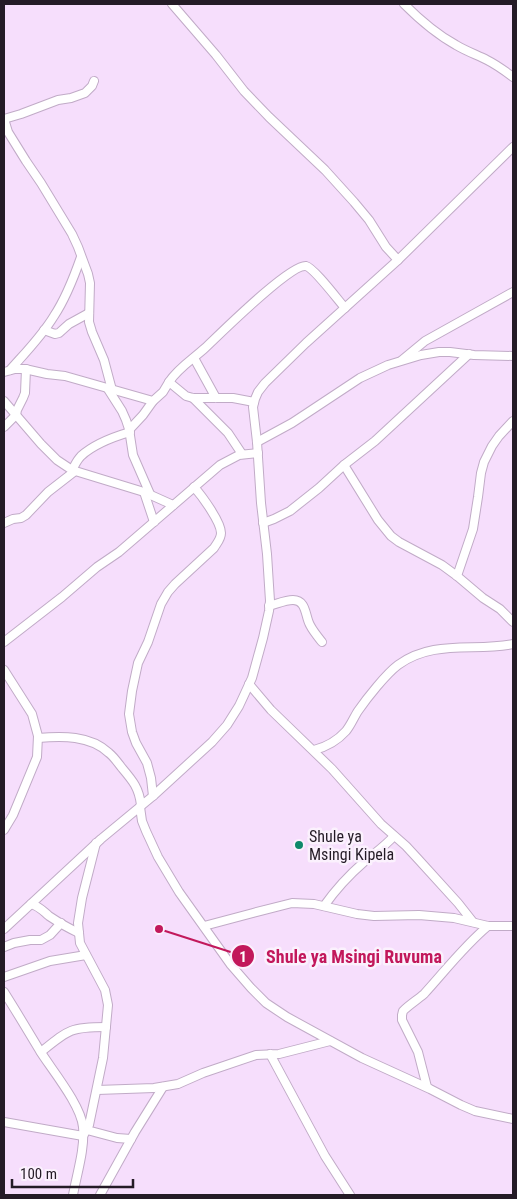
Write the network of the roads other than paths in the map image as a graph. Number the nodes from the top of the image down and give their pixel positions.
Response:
1 (172, 4) edge
2 (404, 4) edge
3 (513, 77) edge
4 (94, 81) dead end
5 (4, 119) edge
6 (513, 147) edge
7 (81, 257) junction
8 (398, 260) junction
9 (513, 292) edge
10 (345, 308) junction
11 (90, 313) junction
12 (44, 330) junction
13 (470, 354) junction
14 (513, 356) edge
15 (194, 358) junction
16 (401, 361) junction
17 (26, 369) junction
18 (7, 371) edge
19 (169, 382) junction
20 (110, 389) junction
21 (193, 398) junction
22 (216, 398) junction
23 (153, 401) junction
24 (4, 402) edge
25 (254, 402) junction
26 (10, 419) edge
27 (513, 421) edge
28 (4, 427) edge
29 (130, 431) junction
30 (257, 442) junction
31 (258, 453) junction
32 (242, 454) junction
33 (344, 465) junction
34 (74, 470) junction
35 (194, 487) junction
36 (147, 493) junction
37 (173, 505) junction
38 (154, 522) junction
39 (4, 523) edge
40 (263, 523) junction
41 (457, 576) junction
42 (269, 606) junction
43 (513, 622) edge
44 (4, 642) edge
45 (322, 642) dead end
46 (513, 644) edge
47 (4, 670) edge
48 (249, 684) junction
49 (38, 738) junction
50 (314, 750) junction
51 (153, 796) junction
52 (141, 806) junction
53 (4, 830) edge
54 (394, 836) junction
55 (96, 842) junction
56 (32, 904) junction
57 (324, 906) junction
58 (473, 922) junction
59 (60, 923) junction
60 (204, 926) junction
61 (488, 926) junction
62 (513, 926) edge
63 (4, 929) edge
64 (79, 933) junction
65 (4, 947) edge
66 (86, 954) junction
67 (4, 977) edge
68 (4, 992) edge
69 (106, 1027) junction
70 (330, 1040) junction
71 (40, 1052) junction
72 (270, 1054) junction
73 (163, 1087) junction
74 (427, 1087) junction
75 (97, 1090) junction
76 (513, 1119) edge
77 (4, 1122) edge
78 (85, 1133) junction
79 (131, 1139) junction
80 (74, 1195) edge
81 (100, 1195) edge
82 (350, 1195) edge

1 - 8 street
2 - 3 street
4 - 5 street
5 - 7 street
6 - 8 street
7 - 11 street
7 - 12 street
8 - 10 street
9 - 16 street
10 - 15 street
10 - 25 street
11 - 12 street
11 - 20 street
12 - 18 street
13 - 14 street
13 - 16 street
13 - 33 street
15 - 19 street
15 - 22 street
16 - 30 street
17 - 18 street
17 - 20 street
17 - 26 street
19 - 21 street
19 - 23 street
20 - 23 street
20 - 29 street
21 - 22 street
21 - 32 street
22 - 25 street
23 - 29 street
24 - 26 street
25 - 30 street
26 - 28 street
26 - 34 street
27 - 41 street
29 - 34 street
29 - 36 street
30 - 31 street
31 - 32 street
31 - 40 street
32 - 35 street
33 - 40 street
33 - 41 street
34 - 36 street
34 - 39 street
35 - 37 street
35 - 51 street
36 - 37 street
36 - 38 street
37 - 38 street
38 - 44 street
40 - 42 street
41 - 43 street
42 - 45 street
42 - 48 street
46 - 50 street
47 - 49 street
48 - 50 street
48 - 51 street
49 - 52 street
49 - 53 street
50 - 54 street
51 - 52 street
52 - 55 street
52 - 60 street
54 - 57 street
54 - 58 street
55 - 56 street
55 - 64 street
56 - 59 street
56 - 63 street
57 - 58 street
57 - 60 street
58 - 61 street
59 - 64 street
59 - 65 street
60 - 70 street
61 - 62 street
61 - 74 street
64 - 66 street
66 - 67 street
66 - 69 street
68 - 71 street
69 - 71 street
69 - 75 street
70 - 72 street
70 - 74 street
71 - 78 street
72 - 73 street
72 - 82 street
73 - 75 street
73 - 79 street
74 - 76 street
75 - 78 street
77 - 78 street
78 - 79 street
78 - 80 street
79 - 81 street

